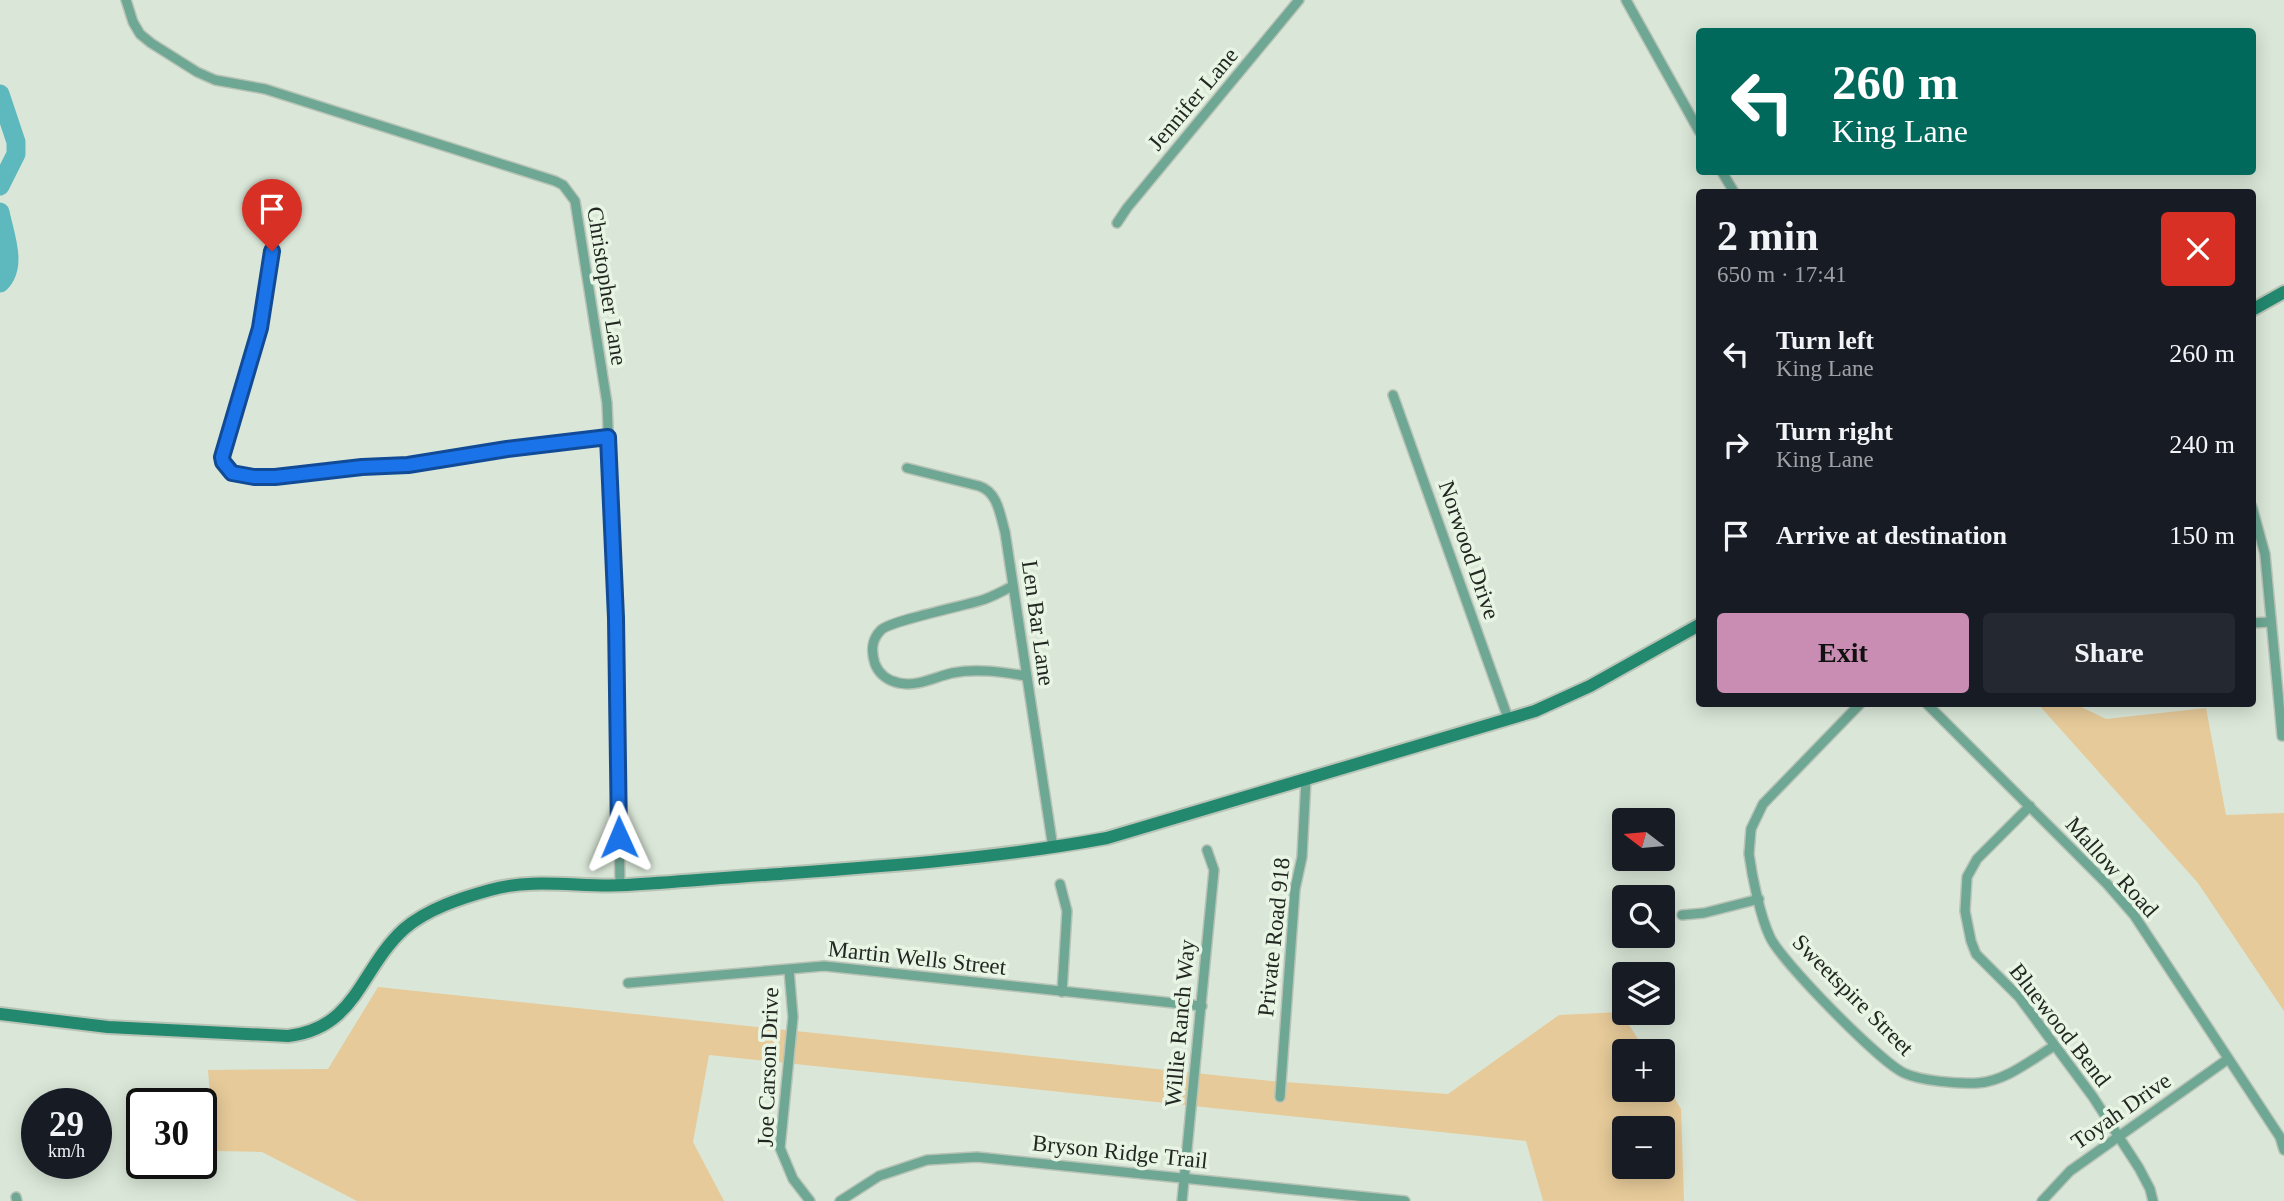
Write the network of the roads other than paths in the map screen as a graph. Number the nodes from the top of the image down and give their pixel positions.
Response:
1 (126, 0) edge
2 (1299, 0) edge
3 (1626, 0) edge
4 (1696, 126) edge
5 (1117, 223) dead end
6 (272, 251) dead end
7 (2284, 292) edge
8 (2256, 308) edge
9 (1393, 395) dead end
10 (608, 437) junction
11 (907, 468) dead end
12 (2256, 521) edge
13 (1013, 586) junction
14 (2270, 622) junction
15 (2256, 623) edge
16 (1696, 627) edge
17 (1027, 676) junction
18 (1857, 707) edge
19 (1930, 707) edge
20 (1508, 718) junction
21 (2284, 736) edge
22 (1306, 779) junction
23 (2029, 806) junction
24 (1053, 848) junction
25 (1207, 849) dead end
26 (1060, 884) dead end
27 (620, 886) junction
28 (1759, 899) junction
29 (1682, 915) dead end
30 (789, 970) junction
31 (628, 983) dead end
32 (1062, 992) junction
33 (1202, 1006) junction
34 (0, 1014) edge
35 (2054, 1046) junction
36 (2228, 1059) junction
37 (1280, 1097) dead end
38 (2119, 1136) junction
39 (2284, 1150) edge
40 (1184, 1178) junction
41 (810, 1201) edge
42 (840, 1201) edge
43 (1182, 1201) edge
44 (1405, 1201) edge
45 (2042, 1201) edge
46 (2153, 1201) edge

1 - 10 street, Christopher Lane
2 - 5 street, Jennifer Lane
3 - 4 street
6 - 10 street
7 - 8 street
9 - 20 street, Norwood Drive
10 - 27 street, Christopher Lane
11 - 13 street, Len Bar Lane
12 - 14 street
13 - 17 street, Len Bar Lane
13 - 17 street
14 - 15 street
14 - 21 street
16 - 20 street
17 - 24 street, Len Bar Lane
18 - 28 street, Sweetspire Street
19 - 23 street, Mallow Road
20 - 22 street
22 - 24 street
22 - 37 street, Private Road 918
23 - 35 street, Bluewood Bend
23 - 36 street, Mallow Road
24 - 27 street
25 - 33 street, Willie Ranch Way
26 - 32 street
27 - 34 street
28 - 29 street
28 - 35 street, Sweetspire Street
30 - 31 street, Martin Wells Street
30 - 32 street, Martin Wells Street
30 - 41 street, Joe Carson Drive
32 - 33 street, Martin Wells Street
33 - 40 street, Willie Ranch Way
35 - 38 street, Bluewood Bend
36 - 38 street, Toyah Drive
36 - 39 street, Mallow Road
38 - 45 street, Toyah Drive
38 - 46 street, Bluewood Bend
40 - 42 street, Bryson Ridge Trail
40 - 43 street, Willie Ranch Way
40 - 44 street, Bryson Ridge Trail

